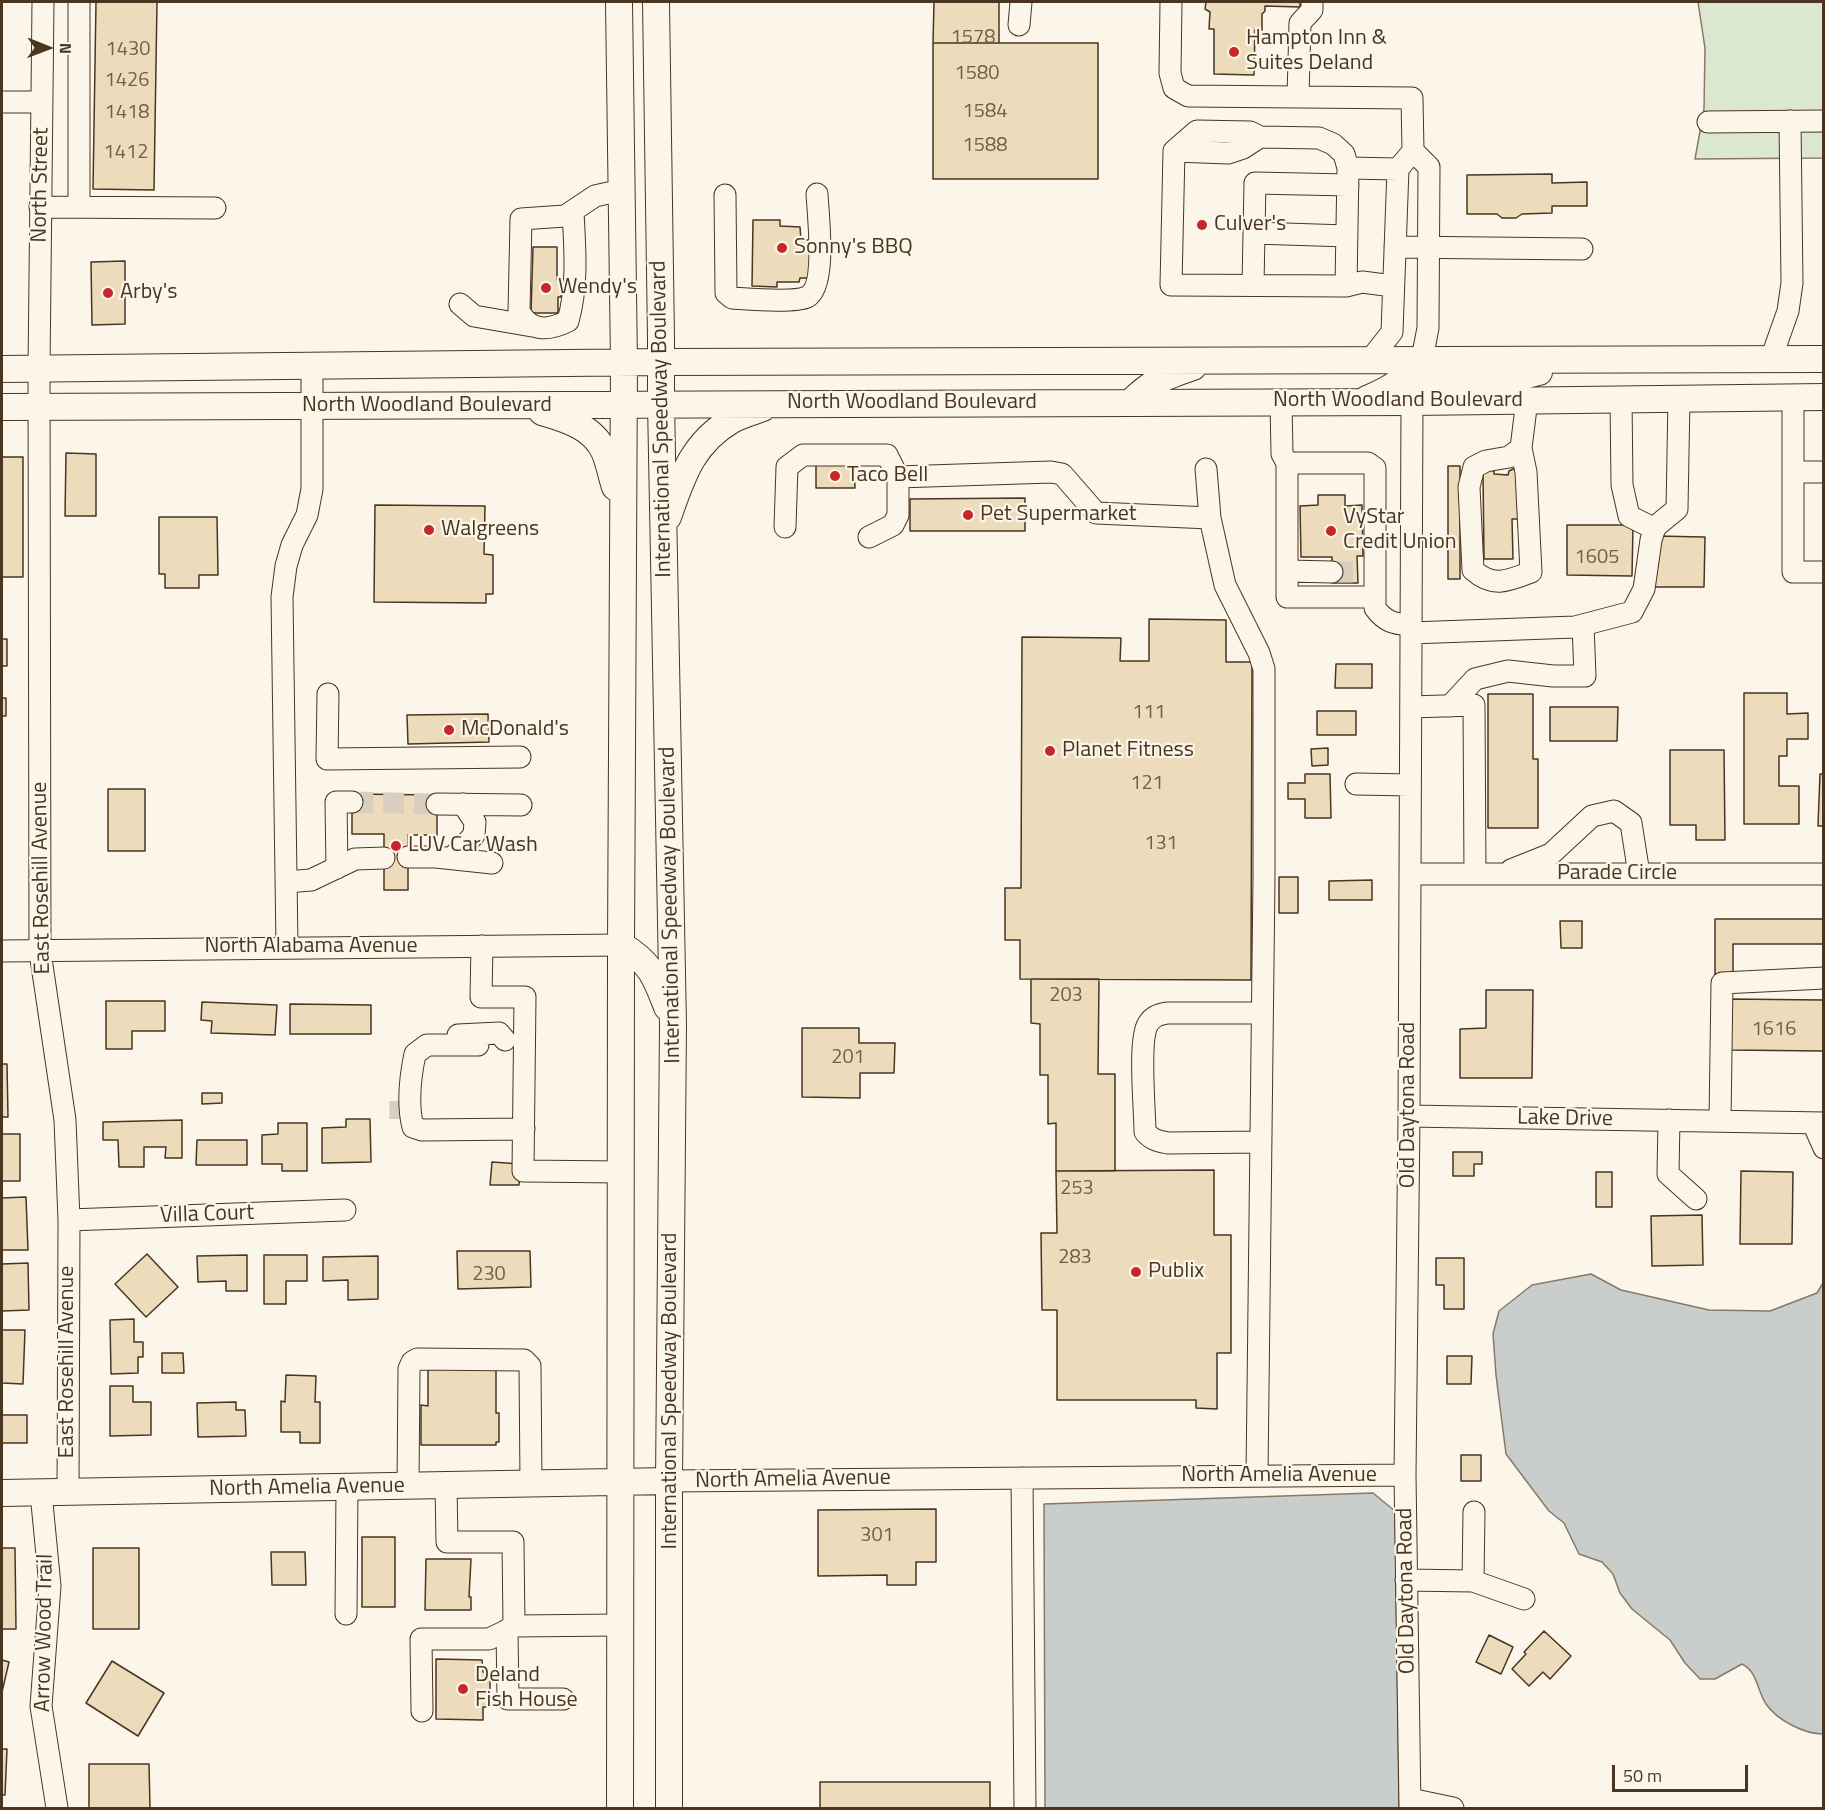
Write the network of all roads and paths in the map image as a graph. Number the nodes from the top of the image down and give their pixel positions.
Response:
1 (43, 2) edge
2 (79, 2) edge
3 (619, 2) edge
4 (656, 2) edge
5 (1021, 2) edge
6 (1171, 2) edge
7 (1312, 2) edge
8 (1019, 25) dead end
9 (1298, 97) junction
10 (2, 102) edge
11 (42, 102) junction
12 (1824, 120) edge
13 (1708, 122) dead end
14 (1790, 122) junction
15 (1413, 151) junction
16 (1398, 169) junction
17 (1348, 176) junction
18 (615, 194) junction
19 (817, 194) dead end
20 (659, 195) junction
21 (725, 195) dead end
22 (40, 207) junction
23 (79, 207) junction
24 (215, 208) dead end
25 (573, 212) junction
26 (1254, 233) junction
27 (1347, 236) junction
28 (1395, 247) junction
29 (1428, 247) junction
30 (1582, 249) dead end
31 (1253, 285) junction
32 (1346, 286) junction
33 (1394, 286) junction
34 (460, 304) dead end
35 (532, 326) junction
36 (1598, 359) junction
37 (1771, 359) junction
38 (1824, 359) edge
39 (1213, 360) junction
40 (1370, 360) junction
41 (1422, 360) junction
42 (662, 362) junction
43 (624, 363) junction
44 (312, 366) junction
45 (2, 369) edge
46 (39, 369) junction
47 (1793, 397) junction
48 (1824, 397) edge
49 (1679, 398) junction
50 (1621, 399) junction
51 (1527, 400) junction
52 (1281, 402) junction
53 (1362, 402) junction
54 (1412, 402) junction
55 (661, 403) junction
56 (775, 403) junction
57 (1130, 403) junction
58 (624, 404) junction
59 (39, 406) junction
60 (312, 406) junction
61 (524, 406) junction
62 (2, 407) edge
63 (1521, 448) junction
64 (1287, 463) junction
65 (1206, 469) dead end
66 (1793, 472) junction
67 (1824, 472) edge
68 (898, 477) junction
69 (622, 509) junction
70 (1210, 518) junction
71 (785, 527) dead end
72 (1655, 529) junction
73 (663, 532) junction
74 (869, 537) dead end
75 (1287, 571) junction
76 (1332, 572) tunnel mouth
77 (1824, 572) edge
78 (1374, 597) junction
79 (1583, 625) junction
80 (1411, 629) junction
81 (328, 694) dead end
82 (1450, 706) junction
83 (1411, 707) junction
84 (520, 757) dead end
85 (1356, 784) dead end
86 (1410, 785) junction
87 (352, 802) tunnel mouth
88 (437, 804) tunnel mouth
89 (463, 804) junction
90 (521, 805) dead end
91 (408, 857) dead end
92 (384, 858) dead end
93 (452, 858) junction
94 (492, 863) dead end
95 (337, 868) junction
96 (1410, 874) junction
97 (1475, 874) junction
98 (1501, 874) junction
99 (1639, 874) junction
100 (1824, 874) edge
101 (286, 882) junction
102 (621, 945) junction
103 (482, 946) junction
104 (287, 947) junction
105 (2, 951) edge
106 (40, 952) junction
107 (1824, 978) edge
108 (1262, 1013) junction
109 (674, 1025) junction
110 (500, 1043) junction
111 (404, 1116) junction
112 (1409, 1116) junction
113 (1669, 1120) junction
114 (1720, 1121) junction
115 (1818, 1123) edge
116 (524, 1129) junction
117 (1260, 1142) junction
118 (1824, 1148) edge
119 (621, 1172) junction
120 (1696, 1199) dead end
121 (345, 1210) dead end
122 (69, 1220) junction
123 (1405, 1475) junction
124 (1257, 1476) junction
125 (1022, 1478) junction
126 (669, 1481) junction
127 (621, 1482) junction
128 (531, 1484) junction
129 (446, 1485) junction
130 (408, 1486) junction
131 (347, 1487) junction
132 (68, 1492) junction
133 (2, 1493) edge
134 (40, 1493) junction
135 (1474, 1512) dead end
136 (1406, 1580) junction
137 (1473, 1581) junction
138 (1524, 1599) dead end
139 (346, 1614) dead end
140 (620, 1624) junction
141 (512, 1628) junction
142 (563, 1699) dead end
143 (422, 1711) dead end
144 (1410, 1804) edge
145 (57, 1809) edge
146 (620, 1809) edge
147 (669, 1809) edge
148 (1025, 1809) edge
149 (1453, 1809) edge

1 - 11 street, North Street
2 - 23 street
3 - 18 main road, International Speedway Boulevard
4 - 20 main road, International Speedway Boulevard
5 - 8 street
6 - 9 street
7 - 9 street
9 - 15 street
10 - 11 street
11 - 22 street, North Street
12 - 14 street
13 - 14 street
14 - 37 street
15 - 16 street
15 - 29 street
16 - 17 street
16 - 28 street
17 - 26 street
17 - 27 street
17 - 31 street
18 - 20 main road
18 - 25 street
18 - 43 main road, International Speedway Boulevard
19 - 21 street
20 - 42 main road, International Speedway Boulevard
22 - 23 street
22 - 46 street, North Street
23 - 24 street
25 - 35 street
25 - 35 street
26 - 27 street
26 - 31 street
27 - 32 street
28 - 29 street
28 - 33 street
29 - 30 street
29 - 41 street
31 - 32 street
32 - 33 street
33 - 40 street
34 - 35 street
36 - 37 main road, North Woodland Boulevard
36 - 41 main road, North Woodland Boulevard
36 - 54 main road
37 - 38 main road, North Woodland Boulevard
39 - 40 main road, North Woodland Boulevard
39 - 42 main road, North Woodland Boulevard
39 - 57 main road
40 - 41 main road, North Woodland Boulevard
41 - 53 main road
42 - 43 main road, North Woodland Boulevard
42 - 55 main road, International Speedway Boulevard
43 - 44 main road, North Woodland Boulevard
43 - 58 main road, International Speedway Boulevard
44 - 46 main road, North Woodland Boulevard
44 - 60 street
45 - 46 main road, North Woodland Boulevard
46 - 59 street, East Rosehill Avenue
47 - 48 main road, North Woodland Boulevard
47 - 49 main road, North Woodland Boulevard
47 - 66 street
49 - 50 main road, North Woodland Boulevard
49 - 72 street
50 - 51 main road, North Woodland Boulevard
50 - 72 street
51 - 54 main road, North Woodland Boulevard
51 - 63 street
52 - 53 main road, North Woodland Boulevard
52 - 57 main road, North Woodland Boulevard
52 - 64 street
53 - 54 main road, North Woodland Boulevard
54 - 80 street, Old Daytona Road
55 - 56 main road, North Woodland Boulevard
55 - 58 main road, North Woodland Boulevard
55 - 73 main road, International Speedway Boulevard
56 - 57 main road, North Woodland Boulevard
56 - 73 main road
58 - 61 main road, North Woodland Boulevard
58 - 69 main road, International Speedway Boulevard
59 - 60 main road, North Woodland Boulevard
59 - 62 main road, North Woodland Boulevard
59 - 106 street, East Rosehill Avenue
60 - 61 main road, North Woodland Boulevard
60 - 101 street
61 - 69 main road
63 - 63 street
64 - 75 street
64 - 78 street
65 - 70 street
66 - 67 street
66 - 77 street
68 - 70 street
68 - 71 street
68 - 74 street
69 - 102 main road, International Speedway Boulevard
70 - 108 street
72 - 79 street
73 - 109 main road, International Speedway Boulevard
75 - 76 street
75 - 78 street
78 - 80 street
79 - 80 street
79 - 82 street
80 - 83 street, Old Daytona Road
81 - 84 street
82 - 83 street
82 - 97 street
83 - 86 street, Old Daytona Road
85 - 86 street
86 - 96 street, Old Daytona Road
87 - 95 street
88 - 89 street
89 - 90 street
89 - 93 street
91 - 93 street
92 - 95 street
93 - 94 street
95 - 101 street
96 - 97 street, Parade Circle
96 - 112 street, Old Daytona Road
97 - 98 street, Parade Circle
98 - 99 street, Parade Circle
98 - 99 street
99 - 100 street, Parade Circle
101 - 104 street
102 - 103 street, North Alabama Avenue
102 - 109 main road
102 - 119 main road, International Speedway Boulevard
103 - 104 street, North Alabama Avenue
103 - 110 street
104 - 106 street, North Alabama Avenue
105 - 106 street, North Alabama Avenue
106 - 122 street, East Rosehill Avenue
107 - 114 street
108 - 117 street
108 - 117 street
109 - 126 main road, International Speedway Boulevard
110 - 111 street
110 - 111 street
110 - 116 street
111 - 116 street
112 - 113 street, Lake Drive
112 - 123 street, Old Daytona Road
113 - 114 street, Lake Drive
113 - 120 street
114 - 115 street, Lake Drive
115 - 118 street
116 - 119 street
117 - 124 street
119 - 127 main road, International Speedway Boulevard
121 - 122 street, Villa Court
122 - 132 street, East Rosehill Avenue
123 - 124 street, North Amelia Avenue
123 - 136 street, Old Daytona Road
124 - 125 street, North Amelia Avenue
125 - 126 street, North Amelia Avenue
125 - 148 street
126 - 127 main road, North Amelia Avenue
126 - 147 main road, International Speedway Boulevard
127 - 128 main road, North Amelia Avenue
127 - 140 main road, International Speedway Boulevard
128 - 129 main road, North Amelia Avenue
128 - 130 street
129 - 130 main road, North Amelia Avenue
129 - 141 street
130 - 131 main road, North Amelia Avenue
131 - 132 main road, North Amelia Avenue
131 - 139 street
132 - 134 main road, North Amelia Avenue
133 - 134 main road, North Amelia Avenue
134 - 145 street, Arrow Wood Trail
135 - 137 street
136 - 137 street
136 - 144 street, Old Daytona Road
137 - 138 street
140 - 141 street
140 - 146 main road, International Speedway Boulevard
141 - 142 street
141 - 143 street
144 - 149 street

